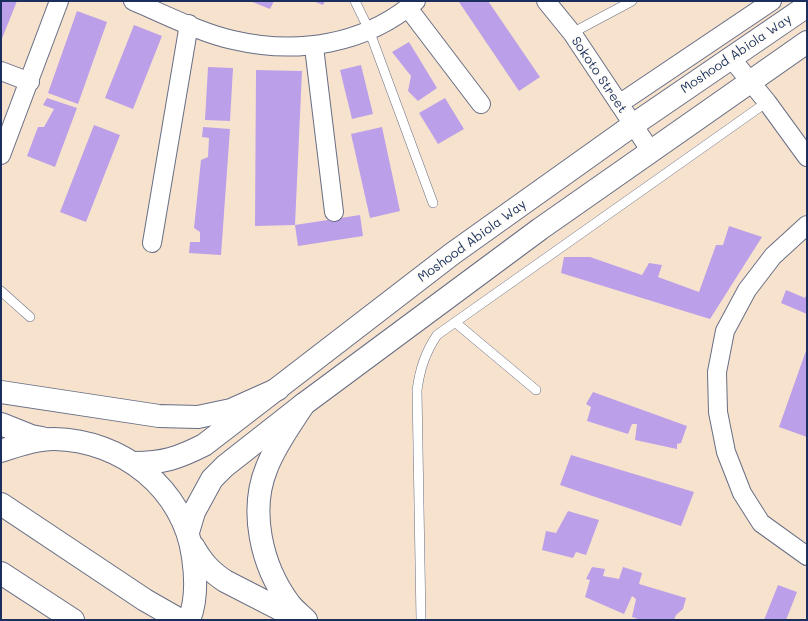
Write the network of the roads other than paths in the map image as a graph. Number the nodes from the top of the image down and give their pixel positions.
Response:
1 (59, 1) edge
2 (134, 1) edge
3 (355, 1) edge
4 (546, 1) edge
5 (632, 1) edge
6 (772, 1) edge
7 (412, 4) edge
8 (807, 6) edge
9 (189, 24) junction
10 (369, 30) junction
11 (572, 33) junction
12 (807, 42) edge
13 (314, 47) junction
14 (731, 58) junction
15 (1, 71) edge
16 (30, 82) junction
17 (749, 82) junction
18 (767, 102) junction
19 (481, 104) dead end
20 (619, 104) junction
21 (633, 125) junction
22 (650, 150) junction
23 (1, 155) edge
24 (807, 157) edge
25 (433, 203) dead end
26 (334, 212) dead end
27 (807, 225) edge
28 (152, 244) dead end
29 (1, 291) edge
30 (30, 317) dead end
31 (456, 323) junction
32 (278, 389) junction
33 (536, 390) dead end
34 (1, 392) edge
35 (304, 404) junction
36 (1, 424) edge
37 (54, 439) junction
38 (1, 451) edge
39 (134, 463) junction
40 (1, 504) edge
41 (189, 537) junction
42 (807, 556) edge
43 (1, 573) edge
44 (73, 620) edge
45 (180, 620) edge
46 (189, 620) edge
47 (302, 620) edge
48 (306, 620) edge
49 (421, 620) edge

1 - 16 street
2 - 9 street
3 - 10 lane
4 - 11 street, Sokoto Street
5 - 11 lane
6 - 20 street
7 - 10 street
7 - 19 street
8 - 14 main road, Moshood Abiola Way
9 - 13 street
9 - 28 street
10 - 13 street
10 - 25 lane
11 - 20 street, Sokoto Street
12 - 17 main road
13 - 26 street
14 - 17 street
14 - 21 main road, Moshood Abiola Way
15 - 16 street
16 - 23 street
17 - 18 street
17 - 22 main road
18 - 24 street
18 - 31 lane
20 - 21 street, Sokoto Street
21 - 22 street, Sokoto Street
21 - 32 main road, Moshood Abiola Way
22 - 35 main road
27 - 42 street
29 - 30 lane
31 - 33 lane
31 - 49 lane
32 - 34 main road
32 - 39 main road, Moshood Abiola Way
35 - 41 main road
35 - 48 main road
36 - 37 main road
37 - 38 main road
37 - 39 main road
39 - 41 main road
40 - 45 main road
41 - 46 main road
41 - 47 main road
43 - 44 main road

